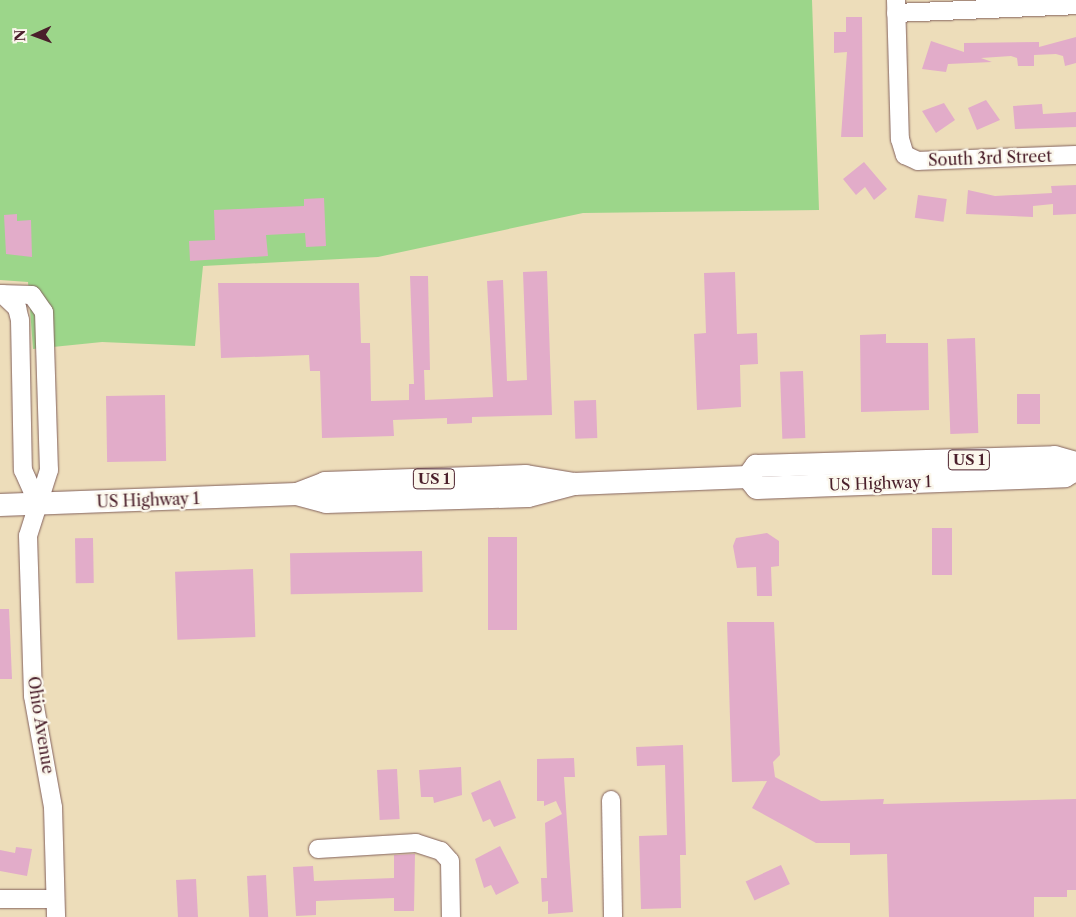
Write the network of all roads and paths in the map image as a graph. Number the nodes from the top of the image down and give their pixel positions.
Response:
1 (1076, 6) edge
2 (896, 7) edge
3 (1076, 155) edge
4 (1, 294) edge
5 (1076, 463) edge
6 (1076, 470) edge
7 (748, 477) junction
8 (38, 504) junction
9 (0, 505) edge
10 (611, 800) dead end
11 (318, 849) dead end
12 (0, 899) edge
13 (55, 899) junction
14 (56, 917) edge
15 (451, 917) edge
16 (614, 917) edge

1 - 2 street
2 - 3 street, South 3rd Street
4 - 8 street
4 - 8 street, Ohio Avenue
5 - 7 main road, US Highway 1 / US 1
6 - 7 main road, US Highway 1 / US 1
7 - 8 main road, US Highway 1 / US 1
8 - 9 main road, US Highway 1 / US 1
8 - 13 street, Ohio Avenue
10 - 16 street
11 - 15 street
12 - 13 street
13 - 14 street, Ohio Avenue

